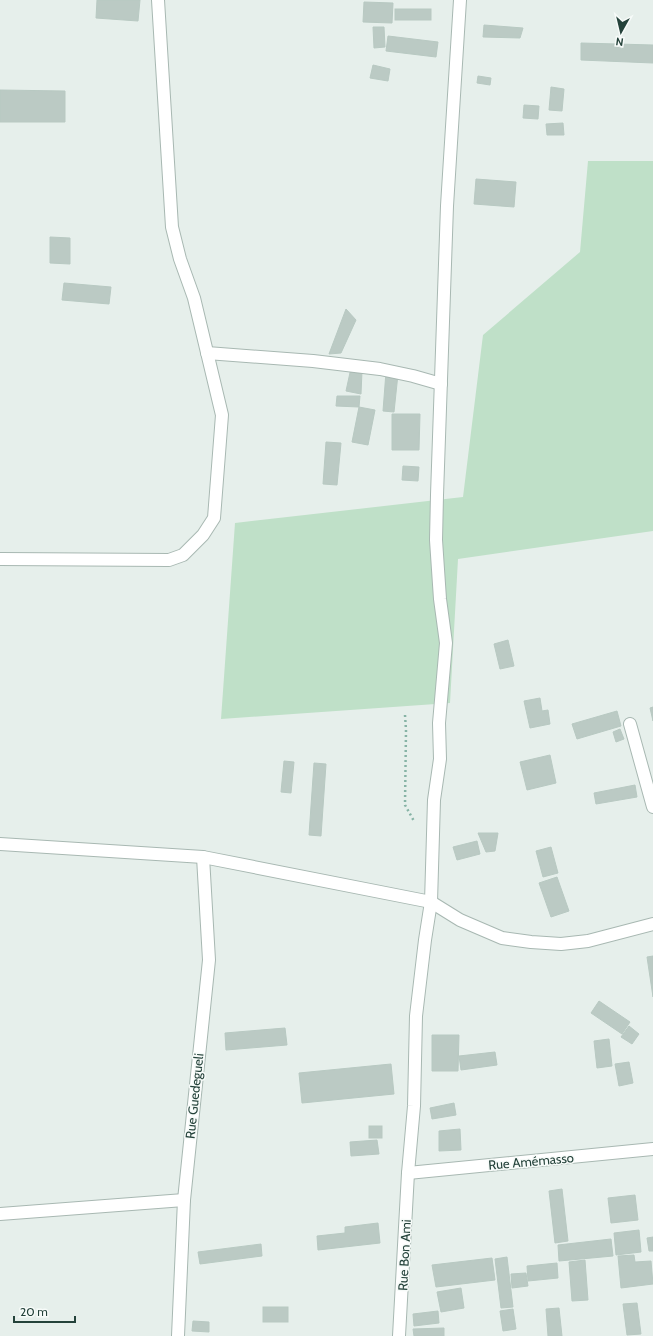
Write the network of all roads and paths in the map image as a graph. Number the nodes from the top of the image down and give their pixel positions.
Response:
1 (158, 0) edge
2 (460, 0) edge
3 (207, 353) junction
4 (441, 384) junction
5 (0, 559) edge
6 (405, 715) dead end
7 (630, 724) dead end
8 (653, 807) edge
9 (414, 821) dead end
10 (0, 844) edge
11 (203, 857) junction
12 (431, 902) junction
13 (653, 924) edge
14 (653, 1149) edge
15 (408, 1173) junction
16 (184, 1200) junction
17 (0, 1214) edge
18 (178, 1336) edge
19 (399, 1336) edge

1 - 3 street
2 - 4 street, Rue Bon Ami
3 - 4 street
3 - 5 street
4 - 12 street, Rue Bon Ami
6 - 9 path
7 - 8 street
10 - 11 street
11 - 12 street
11 - 16 street, Rue Guedegueli
12 - 13 street
12 - 15 street, Rue Bon Ami
14 - 15 street, Rue Amémasso
15 - 19 street, Rue Bon Ami
16 - 17 street
16 - 18 street, Rue Guedegueli

